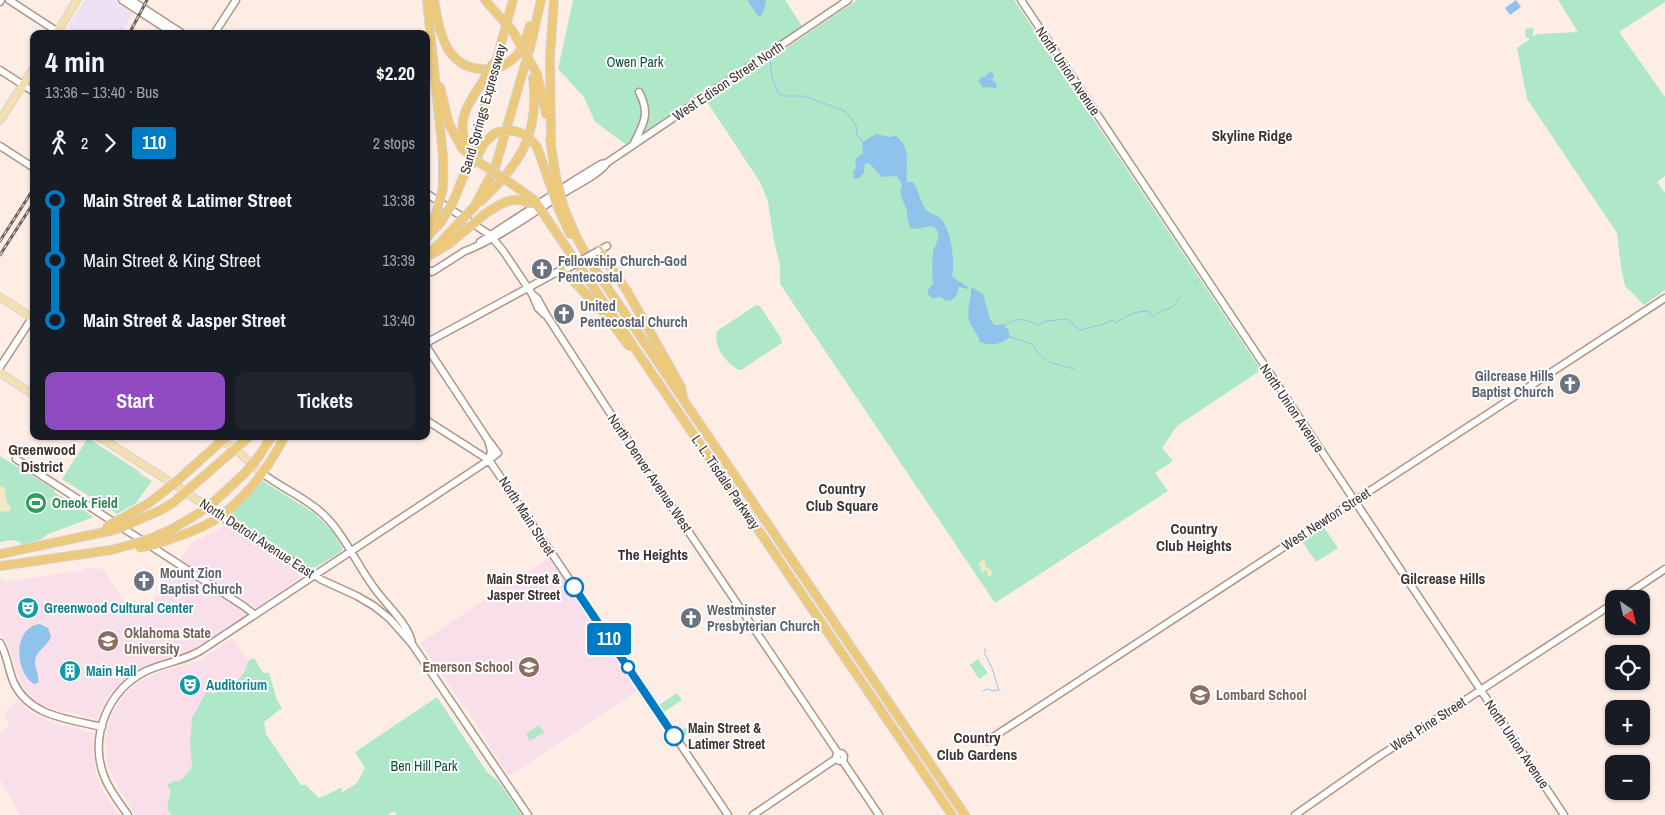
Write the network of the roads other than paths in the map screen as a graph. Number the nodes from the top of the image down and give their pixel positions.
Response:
1 (9, 0) edge
2 (77, 0) edge
3 (122, 0) edge
4 (131, 0) edge
5 (236, 0) edge
6 (427, 0) edge
7 (434, 0) edge
8 (485, 0) edge
9 (513, 0) edge
10 (540, 0) edge
11 (554, 0) edge
12 (848, 0) edge
13 (1021, 0) edge
14 (54, 30) edge
15 (60, 30) edge
16 (168, 30) edge
17 (177, 30) edge
18 (217, 30) edge
19 (434, 59) junction
20 (0, 70) edge
21 (30, 74) edge
22 (489, 75) junction
23 (535, 76) junction
24 (22, 85) junction
25 (30, 90) edge
26 (639, 92) dead end
27 (0, 120) edge
28 (551, 144) junction
29 (0, 146) edge
30 (633, 146) junction
31 (483, 164) junction
32 (30, 165) edge
33 (553, 179) junction
34 (430, 196) edge
35 (453, 202) junction
36 (474, 207) junction
37 (547, 219) junction
38 (430, 226) edge
39 (430, 234) edge
40 (492, 236) junction
41 (601, 249) joint
42 (430, 253) edge
43 (430, 255) edge
44 (566, 269) junction
45 (430, 270) edge
46 (530, 292) junction
47 (0, 297) edge
48 (1665, 298) edge
49 (30, 315) edge
50 (30, 322) edge
51 (430, 342) edge
52 (430, 350) edge
53 (0, 367) edge
54 (0, 373) edge
55 (662, 387) junction
56 (30, 392) edge
57 (683, 399) junction
58 (430, 423) edge
59 (106, 440) edge
60 (221, 440) edge
61 (223, 440) edge
62 (245, 440) edge
63 (269, 440) edge
64 (283, 440) edge
65 (488, 440) junction
66 (235, 449) junction
67 (16, 459) dead end
68 (490, 460) junction
69 (262, 473) junction
70 (186, 492) junction
71 (1354, 501) junction
72 (220, 516) junction
73 (111, 528) junction
74 (111, 550) junction
75 (351, 552) junction
76 (0, 554) edge
77 (0, 566) edge
78 (1665, 569) edge
79 (314, 575) junction
80 (1634, 590) edge
81 (1605, 609) edge
82 (255, 615) junction
83 (0, 643) edge
84 (412, 644) junction
85 (1481, 690) junction
86 (102, 727) junction
87 (987, 741) dead end
88 (839, 757) junction
89 (128, 815) edge
90 (528, 815) edge
91 (728, 815) edge
92 (753, 815) edge
93 (879, 815) edge
94 (952, 815) edge
95 (965, 815) edge
96 (1295, 815) edge
97 (1564, 815) edge

1 - 14 street
2 - 15 main road
3 - 16 street
4 - 17 street
5 - 18 street
6 - 19 highway
7 - 10 highway
8 - 23 highway, bridge
9 - 22 highway, Sand Springs Expressway
10 - 36 highway, Sand Springs Expressway
11 - 28 highway
12 - 30 street, West Edison Street North
13 - 71 street, North Union Avenue
19 - 31 highway, bridge
19 - 38 highway, bridge
20 - 24 street
21 - 24 main road
22 - 31 highway, bridge
22 - 35 highway, Sand Springs Expressway
23 - 28 highway
23 - 36 highway
24 - 25 street
24 - 27 main road
26 - 30 street
28 - 33 highway
29 - 32 street
30 - 40 street, West Edison Street North
31 - 37 highway, L. L. Tisdale Parkway, bridge
33 - 35 highway, bridge
33 - 57 highway, L. L. Tisdale Parkway, bridge
34 - 40 street, North Denver Avenue West
35 - 39 highway, Sand Springs Expressway, bridge
36 - 42 highway, bridge
37 - 43 highway, bridge
37 - 55 highway, L. L. Tisdale Parkway
40 - 45 street, West Edison Street North
40 - 46 street, North Denver Avenue West
41 - 44 street, bridge
41 - 57 highway
44 - 46 street
44 - 55 highway
46 - 51 street
46 - 88 street, North Denver Avenue West
47 - 49 main road
48 - 71 street, West Newton Street
50 - 53 street
52 - 65 street
54 - 56 main road
55 - 94 highway, L. L. Tisdale Parkway
57 - 95 highway, L. L. Tisdale Parkway
58 - 68 street, North Main Street
59 - 70 main road, North Detroit Avenue East
60 - 66 main road
61 - 73 highway, bridge
62 - 66 highway
63 - 74 highway, bridge
64 - 69 highway
65 - 68 street
65 - 68 street
66 - 69 main road
66 - 70 highway
67 - 82 street
68 - 75 street
68 - 91 street, North Main Street
69 - 72 highway
69 - 75 street
70 - 72 main road, North Detroit Avenue East
70 - 73 highway, bridge
71 - 85 street, North Union Avenue
71 - 87 street, West Newton Street
72 - 74 highway, bridge
72 - 79 street, North Detroit Avenue East
73 - 76 highway
74 - 77 highway
75 - 79 street
75 - 84 street
78 - 80 street
79 - 82 street
79 - 84 street, North Detroit Avenue East
81 - 85 street, West Pine Street
82 - 86 street
83 - 86 street
84 - 90 street
85 - 96 street, West Pine Street
85 - 97 street, North Union Avenue
86 - 89 street
88 - 92 street
88 - 93 street, North Denver Avenue West

